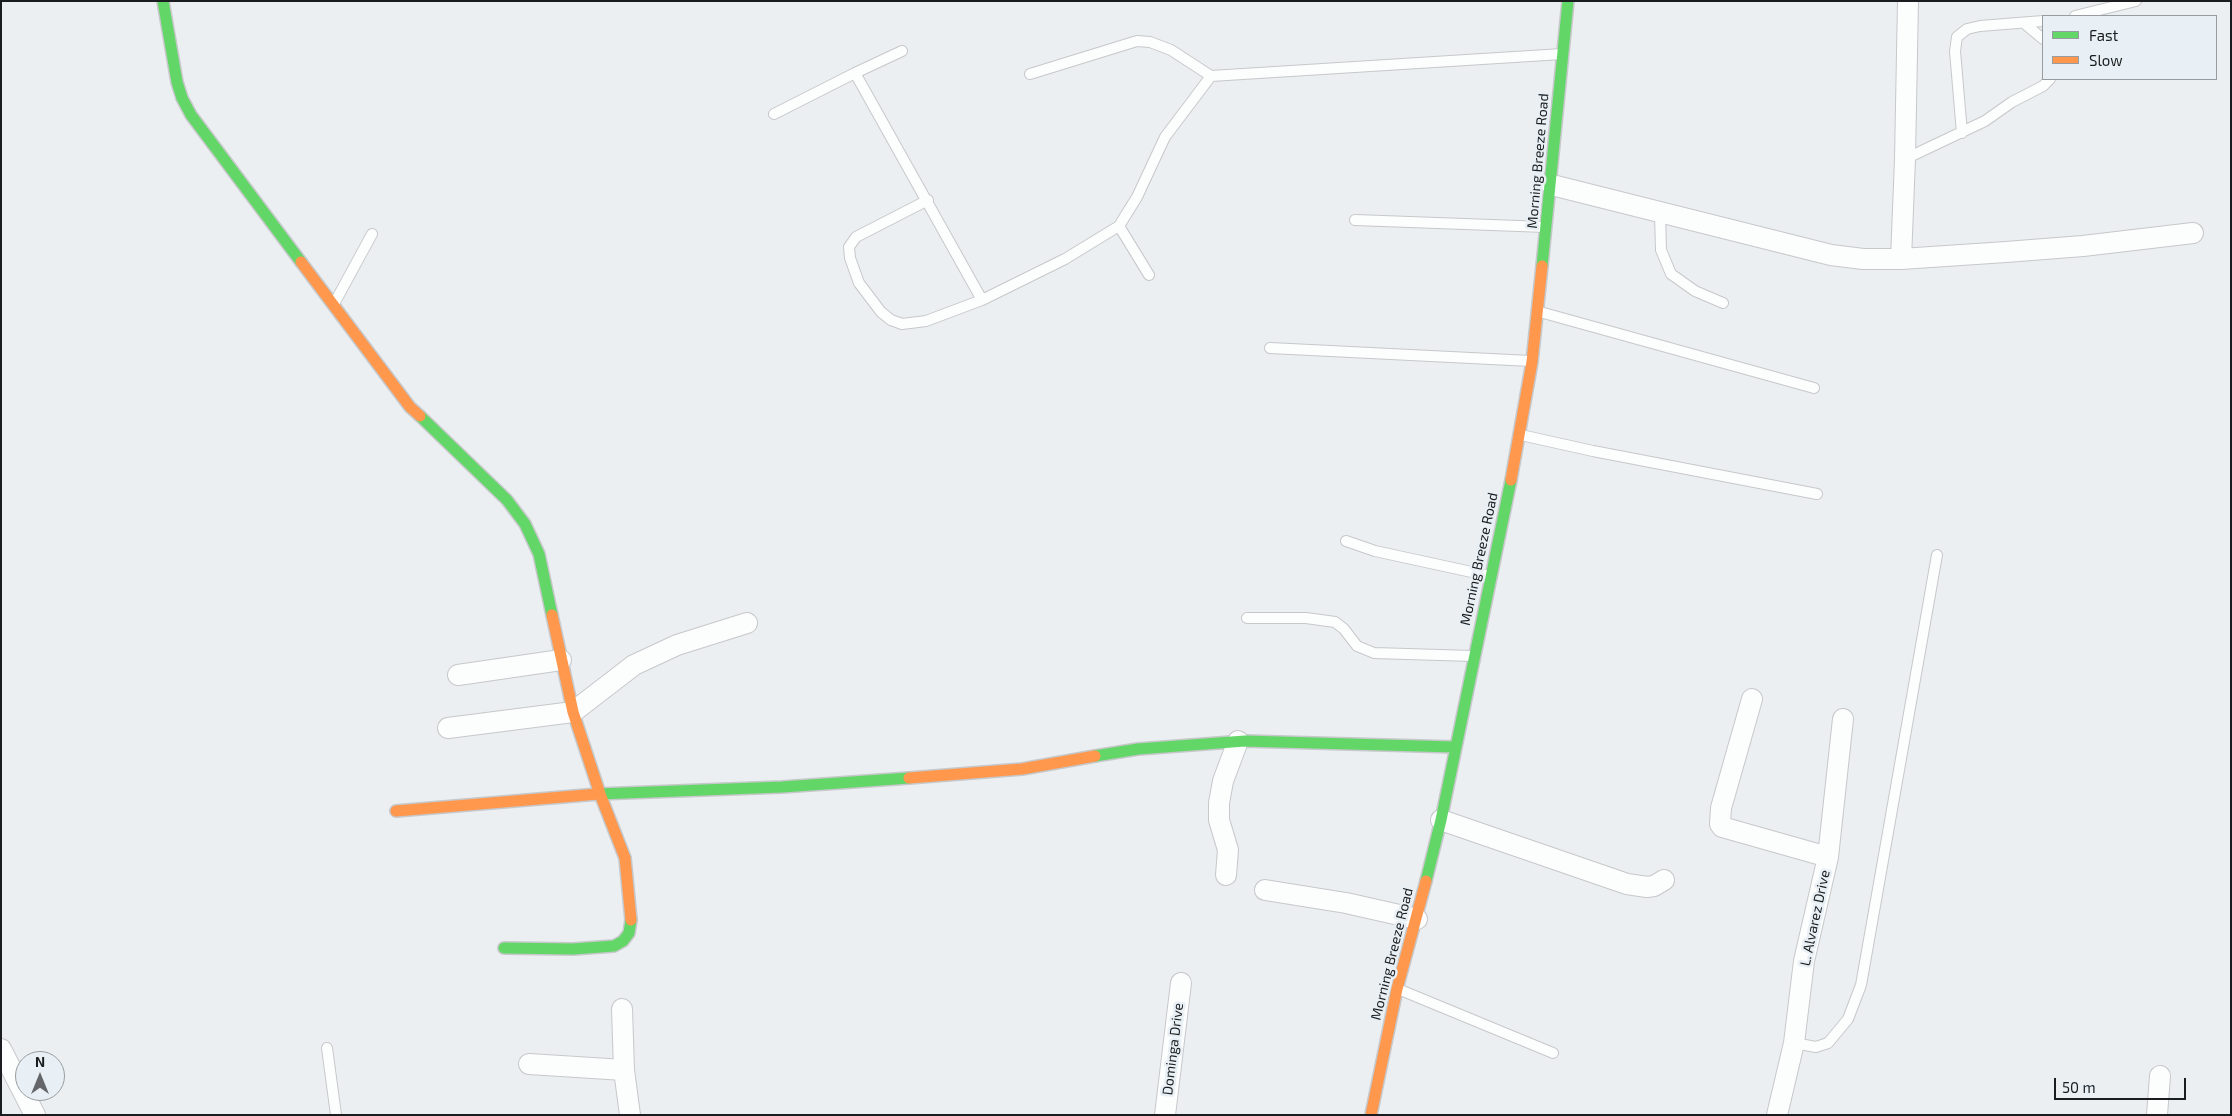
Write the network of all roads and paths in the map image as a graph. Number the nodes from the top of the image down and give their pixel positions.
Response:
1 (163, 1) edge
2 (1568, 1) edge
3 (1908, 1) edge
4 (2136, 1) edge
5 (2078, 15) edge
6 (2042, 21) edge
7 (2025, 24) junction
8 (2042, 38) edge
9 (902, 51) dead end
10 (1563, 54) junction
11 (855, 74) junction
12 (1030, 74) dead end
13 (1211, 76) junction
14 (2049, 80) edge
15 (774, 114) dead end
16 (1962, 133) junction
17 (1906, 159) junction
18 (1552, 185) junction
19 (928, 200) junction
20 (1660, 213) junction
21 (1354, 220) dead end
22 (1119, 226) junction
23 (1547, 228) junction
24 (2193, 233) dead end
25 (372, 234) dead end
26 (1901, 259) junction
27 (1149, 275) dead end
28 (982, 300) junction
29 (1723, 303) dead end
30 (333, 305) junction
31 (1538, 311) junction
32 (1270, 348) dead end
33 (1532, 362) junction
34 (1814, 388) dead end
35 (1520, 435) junction
36 (1817, 494) dead end
37 (1346, 541) dead end
38 (1937, 555) dead end
39 (1492, 576) junction
40 (1247, 618) dead end
41 (748, 623) dead end
42 (1474, 656) junction
43 (561, 660) junction
44 (458, 675) dead end
45 (1752, 699) dead end
46 (573, 712) junction
47 (1843, 719) dead end
48 (448, 728) dead end
49 (1238, 741) junction
50 (1455, 746) junction
51 (600, 794) junction
52 (396, 811) dead end
53 (1440, 820) junction
54 (1828, 857) junction
55 (1226, 875) dead end
56 (1664, 880) dead end
57 (1265, 890) dead end
58 (1417, 919) junction
59 (504, 948) dead end
60 (1181, 983) dead end
61 (1397, 989) junction
62 (622, 1009) dead end
63 (1794, 1043) junction
64 (327, 1048) dead end
65 (1, 1049) edge
66 (1553, 1053) dead end
67 (529, 1064) dead end
68 (624, 1070) junction
69 (2160, 1076) dead end
70 (35, 1115) edge
71 (336, 1115) edge
72 (630, 1115) edge
73 (1165, 1115) edge
74 (1371, 1115) edge
75 (1777, 1115) edge
76 (2157, 1115) edge

1 - 30 street
2 - 10 street, Morning Breeze Road
3 - 17 street
4 - 5 lane
6 - 7 lane
7 - 8 lane
7 - 16 lane
9 - 11 lane
10 - 13 lane
10 - 18 street, Morning Breeze Road
11 - 15 lane
11 - 19 lane
12 - 13 lane
13 - 22 lane
14 - 16 lane
16 - 17 lane
17 - 26 street
18 - 20 street
18 - 23 street, Morning Breeze Road
19 - 28 lane
19 - 28 lane
20 - 26 street
20 - 29 lane
21 - 23 lane
22 - 27 lane
22 - 28 lane
23 - 31 street, Morning Breeze Road
24 - 26 street
25 - 30 lane
30 - 43 street
31 - 33 street, Morning Breeze Road
31 - 34 lane
32 - 33 lane
33 - 35 street, Morning Breeze Road
35 - 36 lane
35 - 39 street, Morning Breeze Road
37 - 39 lane
38 - 63 lane
39 - 42 street, Morning Breeze Road
40 - 42 lane
41 - 46 street
42 - 50 street, Morning Breeze Road
43 - 44 street
43 - 46 street
45 - 54 street
46 - 48 street
46 - 51 street
47 - 54 street, L. Alvarez Drive
49 - 50 street
49 - 51 street
49 - 55 street
50 - 53 street, Morning Breeze Road
51 - 52 street
51 - 59 street
53 - 56 street
53 - 58 street, Morning Breeze Road
54 - 63 street, L. Alvarez Drive
57 - 58 street
58 - 61 street, Morning Breeze Road
60 - 73 street, Dominga Drive
61 - 66 lane
61 - 74 street, Morning Breeze Road
62 - 68 street
63 - 75 street, L. Alvarez Drive
64 - 71 lane
65 - 70 street
67 - 68 street
68 - 72 street
69 - 76 street

